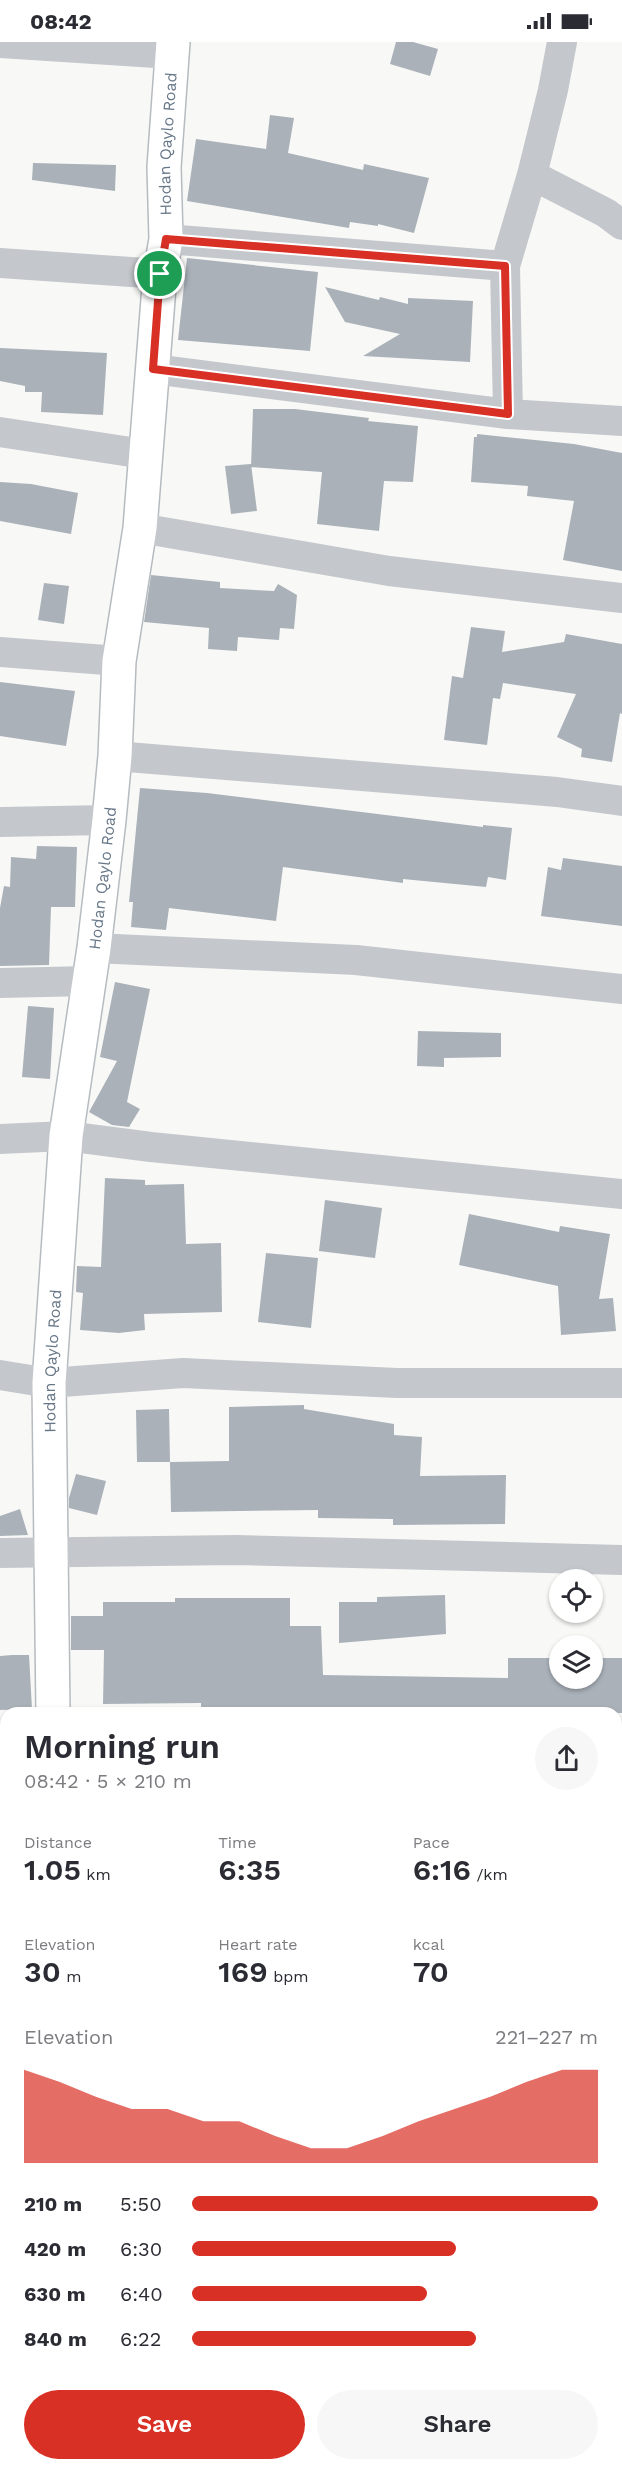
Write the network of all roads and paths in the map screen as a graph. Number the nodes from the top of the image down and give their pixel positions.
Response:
1 (562, 42) edge
2 (0, 43) edge
3 (172, 48) edge
4 (532, 175) junction
5 (622, 225) edge
6 (166, 239) junction
7 (0, 263) edge
8 (505, 266) junction
9 (160, 274) junction
10 (153, 369) junction
11 (508, 414) junction
12 (622, 421) edge
13 (0, 432) edge
14 (144, 454) junction
15 (140, 528) junction
16 (622, 598) edge
17 (0, 652) edge
18 (119, 661) junction
19 (115, 756) junction
20 (622, 801) edge
21 (109, 820) junction
22 (0, 822) edge
23 (94, 948) junction
24 (89, 981) junction
25 (0, 983) edge
26 (622, 989) edge
27 (66, 1136) junction
28 (0, 1139) edge
29 (622, 1194) edge
30 (0, 1376) edge
31 (49, 1383) junction
32 (622, 1383) edge
33 (0, 1553) edge
34 (51, 1553) junction
35 (622, 1560) edge
36 (53, 1707) edge

1 - 4 street
2 - 3 street
3 - 6 street, Hodan Qaylo Road
4 - 5 street
4 - 8 street
6 - 8 street
6 - 9 street, Hodan Qaylo Road
7 - 9 street
8 - 11 street
9 - 10 street, Hodan Qaylo Road
10 - 11 street
10 - 14 street, Hodan Qaylo Road
11 - 12 street
13 - 14 street
14 - 15 street, Hodan Qaylo Road
15 - 16 street
15 - 18 street, Hodan Qaylo Road
17 - 18 street
18 - 19 street, Hodan Qaylo Road
19 - 20 street
19 - 21 street, Hodan Qaylo Road
21 - 22 street
21 - 23 street, Hodan Qaylo Road
23 - 24 street, Hodan Qaylo Road
23 - 26 street
24 - 25 street
24 - 27 street, Hodan Qaylo Road
27 - 28 street
27 - 29 street
27 - 31 street, Hodan Qaylo Road
30 - 31 street
31 - 32 street
31 - 34 street, Hodan Qaylo Road
33 - 34 street
34 - 35 street
34 - 36 street, Hodan Qaylo Road

